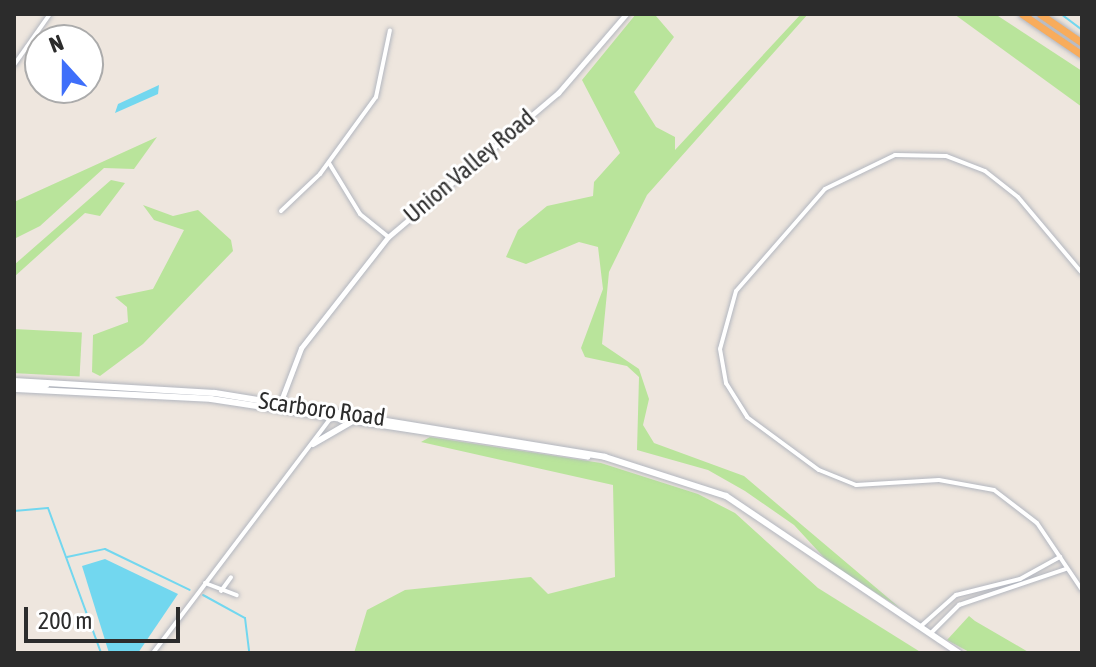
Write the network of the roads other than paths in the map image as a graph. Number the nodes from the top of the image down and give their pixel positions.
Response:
1 (50, 14) edge
2 (626, 14) edge
3 (1022, 14) edge
4 (1040, 14) edge
5 (390, 30) dead end
6 (1082, 43) edge
7 (1082, 55) edge
8 (14, 65) edge
9 (329, 163) junction
10 (281, 211) dead end
11 (388, 237) junction
12 (1082, 273) edge
13 (14, 385) edge
14 (279, 407) junction
15 (332, 415) junction
16 (353, 421) junction
17 (313, 444) junction
18 (627, 464) junction
19 (1060, 557) junction
20 (1067, 568) junction
21 (231, 577) dead end
22 (205, 583) junction
23 (1082, 590) edge
24 (221, 591) junction
25 (237, 595) dead end
26 (921, 626) junction
27 (931, 633) junction
28 (153, 653) edge
29 (959, 653) edge

1 - 8 street
2 - 11 street, Union Valley Road
3 - 7 highway
4 - 6 highway
5 - 9 street
9 - 10 street
9 - 11 street
11 - 14 street, Union Valley Road
12 - 19 street
13 - 14 main road, Scarboro Road
13 - 14 main road, Scarboro Road
14 - 15 main road, Scarboro Road
15 - 16 main road, Scarboro Road
15 - 17 street
15 - 18 main road, Scarboro Road
16 - 17 main road
16 - 18 main road, Scarboro Road
17 - 22 street
18 - 26 main road, Scarboro Road
19 - 20 street
19 - 26 street
20 - 23 street
20 - 27 street
21 - 24 street
22 - 24 street
22 - 28 street
24 - 25 street
26 - 27 main road, Scarboro Road
27 - 29 main road, Scarboro Road

